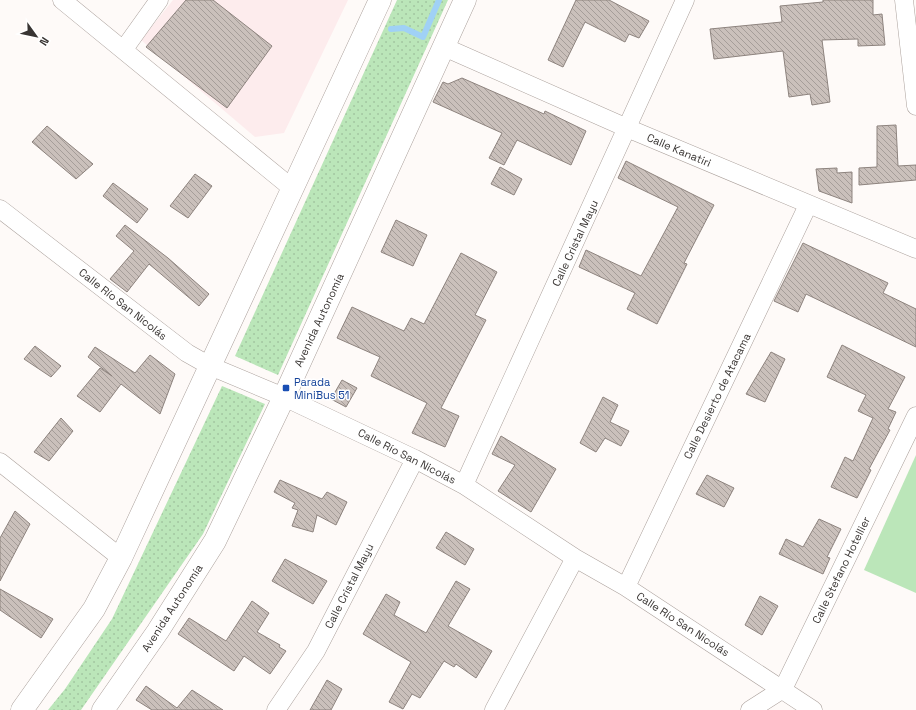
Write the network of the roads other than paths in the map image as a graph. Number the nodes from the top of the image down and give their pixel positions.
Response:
1 (62, 0) edge
2 (159, 0) edge
3 (380, 0) edge
4 (465, 0) edge
5 (685, 0) edge
6 (904, 0) edge
7 (444, 47) junction
8 (124, 49) junction
9 (916, 106) edge
10 (627, 128) junction
11 (293, 189) junction
12 (808, 205) junction
13 (0, 209) edge
14 (916, 249) edge
15 (210, 366) junction
16 (284, 397) junction
17 (916, 416) edge
18 (415, 459) junction
19 (0, 462) edge
20 (464, 485) junction
21 (121, 558) junction
22 (574, 558) junction
23 (626, 587) junction
24 (783, 689) junction
25 (22, 710) edge
26 (102, 710) edge
27 (276, 710) edge
28 (494, 710) edge
29 (750, 710) edge
30 (813, 710) edge

1 - 8 street
2 - 8 street
3 - 11 street
4 - 7 street, Avenida Autonomía
5 - 10 street, Calle Cristal Mayu
6 - 9 street
7 - 10 street, Calle Kanatiri
7 - 16 street, Avenida Autonomía
8 - 11 street
10 - 12 street, Calle Kanatiri
10 - 20 street, Calle Cristal Mayu
11 - 15 street
12 - 14 street, Calle Kanatiri
12 - 23 street, Calle Desierto de Atacama
13 - 15 street, Calle Río San Nicolás
15 - 16 street, Calle Río San Nicolás
15 - 21 street
16 - 18 street, Calle Río San Nicolás
16 - 26 street, Avenida Autonomía
17 - 24 street, Calle Stefano Hotellier
18 - 20 street, Calle Río San Nicolás
18 - 27 street, Calle Cristal Mayu
19 - 21 street
20 - 22 street, Calle Río San Nicolás
21 - 25 street
22 - 23 street, Calle Río San Nicolás
22 - 28 street
23 - 24 street, Calle Río San Nicolás
24 - 29 street
24 - 30 street, Calle Río San Nicolás

